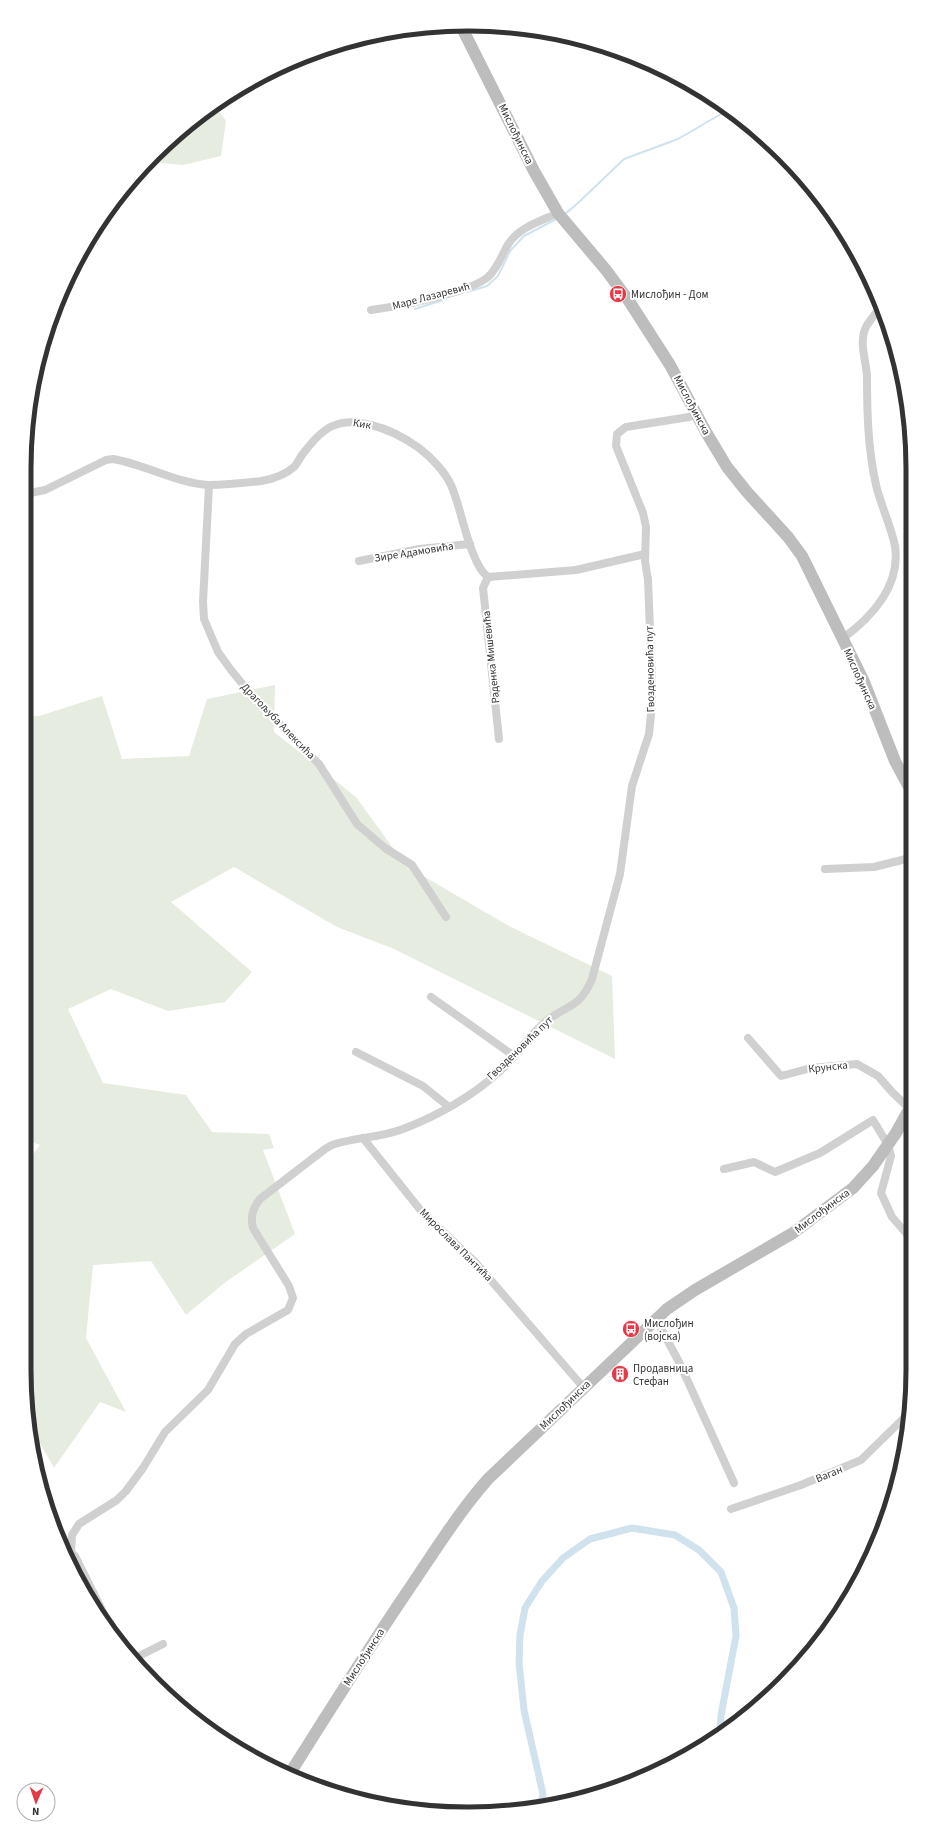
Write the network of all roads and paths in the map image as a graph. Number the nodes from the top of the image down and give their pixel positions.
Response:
1 (464, 31) edge
2 (558, 213) junction
3 (371, 310) dead end
4 (877, 311) edge
5 (696, 414) junction
6 (209, 485) junction
7 (31, 493) edge
8 (470, 544) junction
9 (645, 554) junction
10 (359, 561) dead end
11 (488, 577) junction
12 (842, 639) junction
13 (499, 739) dead end
14 (906, 782) edge
15 (906, 859) edge
16 (825, 869) dead end
17 (446, 918) dead end
18 (431, 997) dead end
19 (748, 1038) dead end
20 (356, 1052) dead end
21 (514, 1056) junction
22 (906, 1103) edge
23 (449, 1107) junction
24 (906, 1115) edge
25 (363, 1138) junction
26 (888, 1145) junction
27 (724, 1169) dead end
28 (906, 1233) edge
29 (656, 1319) junction
30 (583, 1387) junction
31 (903, 1419) edge
32 (734, 1483) dead end
33 (731, 1509) dead end
34 (69, 1548) edge
35 (72, 1555) edge
36 (96, 1598) edge
37 (163, 1644) dead end
38 (138, 1656) edge
39 (292, 1770) edge

1 - 2 main road, Мислођинска
2 - 3 street, Маре Лазаревић
2 - 5 main road, Мислођинска
4 - 12 street
5 - 9 street, Гвозденовића пут
5 - 12 main road, Мислођинска
6 - 7 street, Кик
6 - 8 street, Кик
6 - 17 street, Драгољуба Алексића
8 - 10 street, Зире Адамовића
8 - 11 street, Кик
9 - 11 street
9 - 21 street, Гвозденовића пут
11 - 13 street, Раденка Мишевића
12 - 14 main road, Мислођинска
15 - 16 street
18 - 21 street
19 - 22 street, Крунска
20 - 23 street
21 - 23 street, Гвозденовића пут
23 - 25 street, Гвозденовића пут
24 - 26 main road, Мислођинска
25 - 30 street, Мирослава Пантића
25 - 34 street, Гвозденовића пут
26 - 27 street
26 - 28 street
26 - 29 main road, Мислођинска
29 - 30 main road, Мислођинска
29 - 32 street
30 - 39 main road, Мислођинска
31 - 33 street, Ваган
35 - 36 street
37 - 38 street

